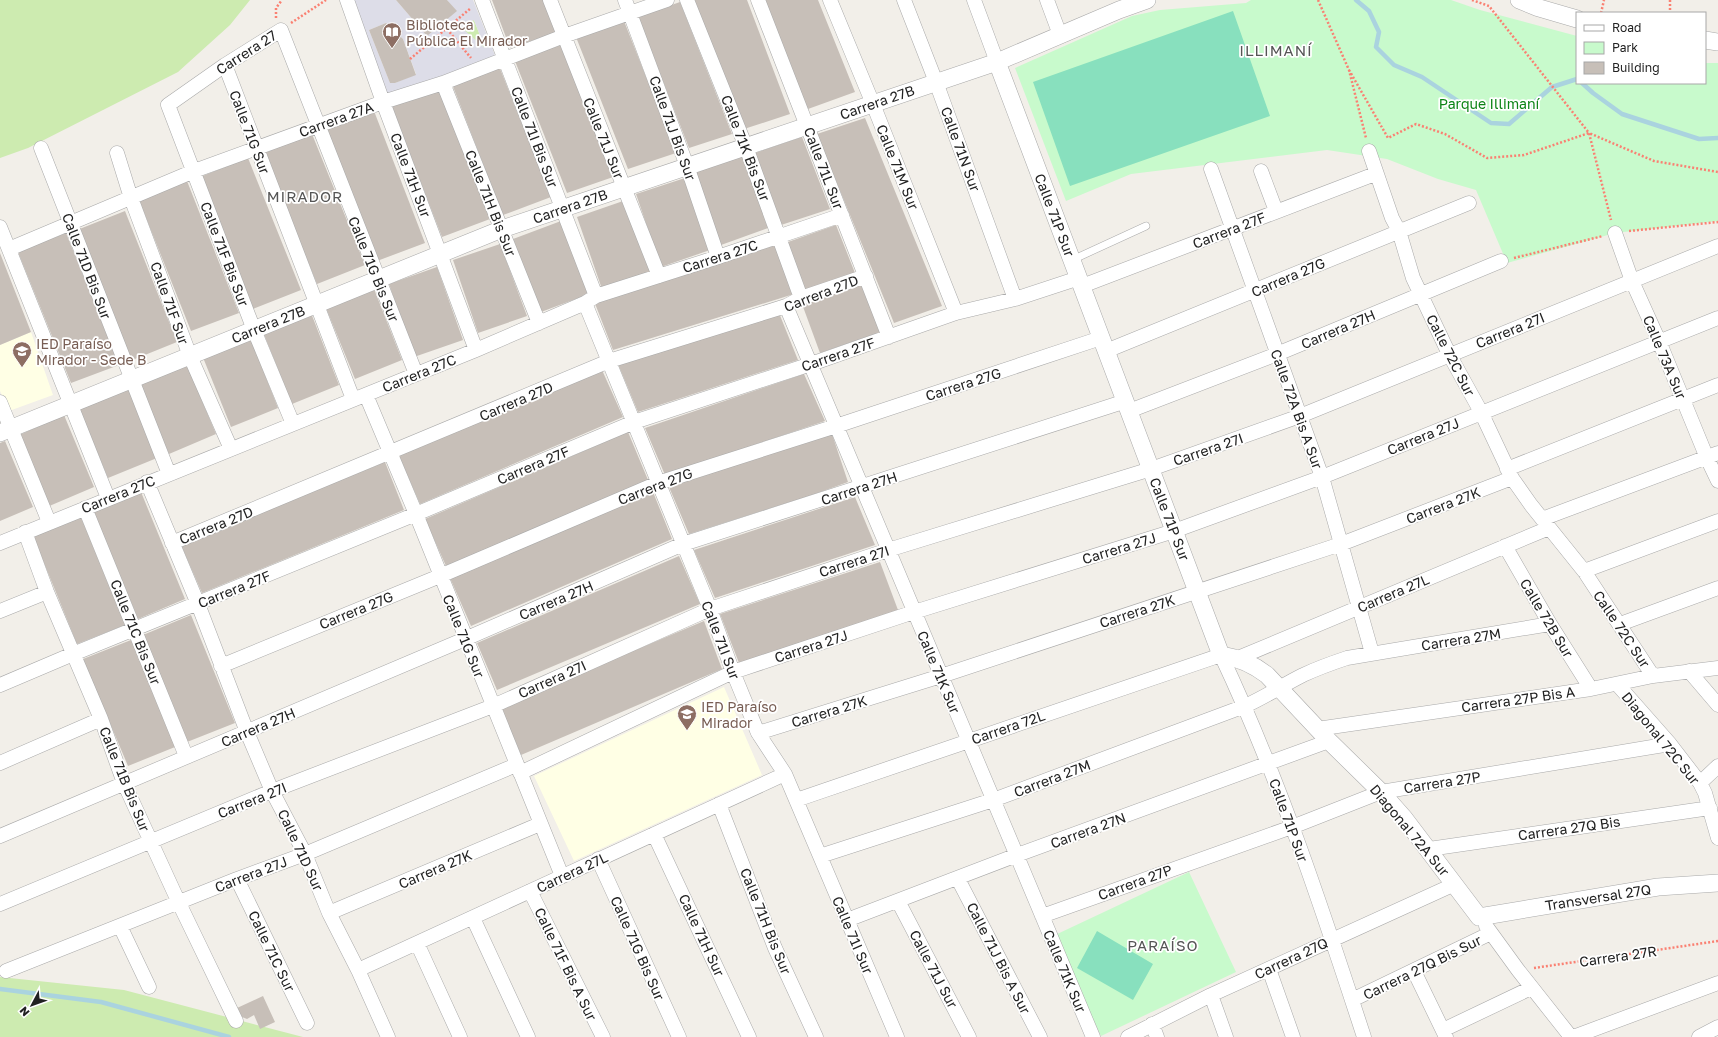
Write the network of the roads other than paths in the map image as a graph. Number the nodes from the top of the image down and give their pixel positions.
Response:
1 (347, 0) edge
2 (550, 0) edge
3 (667, 0) edge
4 (687, 0) edge
5 (758, 0) edge
6 (830, 0) edge
7 (904, 0) edge
8 (974, 0) edge
9 (1048, 0) edge
10 (1147, 0) edge
11 (1519, 0) edge
12 (476, 4) edge
13 (1117, 5) edge
14 (628, 6) edge
15 (1576, 19) edge
16 (281, 30) joint
17 (1060, 35) junction
18 (564, 36) junction
19 (1706, 40) edge
20 (1718, 42) edge
21 (505, 59) junction
22 (997, 62) junction
23 (225, 65) junction
24 (443, 82) junction
25 (936, 82) junction
26 (383, 102) junction
27 (873, 104) junction
28 (168, 105) joint
29 (318, 126) junction
30 (807, 126) junction
31 (746, 146) junction
32 (41, 148) dead end
33 (256, 148) junction
34 (1369, 151) road end
35 (117, 153) dead end
36 (688, 166) junction
37 (1211, 168) dead end
38 (194, 171) junction
39 (1261, 171) dead end
40 (1375, 174) junction
41 (624, 188) junction
42 (131, 198) junction
43 (1469, 203) dead end
44 (563, 209) junction
45 (1276, 212) junction
46 (842, 215) junction
47 (71, 223) junction
48 (1146, 226) dead end
49 (0, 227) edge
50 (1232, 228) junction
51 (502, 229) junction
52 (1399, 231) junction
53 (1615, 233) road end
54 (779, 236) junction
55 (1718, 246) edge
56 (9, 249) junction
57 (441, 254) junction
58 (718, 257) junction
59 (1072, 260) junction
60 (1501, 261) dead end
61 (658, 276) junction
62 (866, 276) junction
63 (378, 280) junction
64 (1632, 281) junction
65 (1080, 282) junction
66 (1255, 291) junction
67 (1420, 294) junction
68 (802, 298) junction
69 (591, 299) junction
70 (1015, 300) junction
71 (316, 305) junction
72 (786, 306) junction
73 (956, 313) junction
74 (1718, 318) edge
75 (539, 323) junction
76 (254, 330) junction
77 (889, 336) junction
78 (1659, 341) junction
79 (1104, 344) junction
80 (476, 350) junction
81 (1277, 354) junction
82 (1449, 354) junction
83 (190, 356) junction
84 (609, 361) junction
85 (810, 364) junction
86 (416, 374) junction
87 (131, 380) junction
88 (1718, 384) edge
89 (360, 397) junction
90 (1683, 398) junction
91 (0, 402) edge
92 (70, 404) junction
93 (1127, 406) junction
94 (1481, 412) junction
95 (1300, 416) junction
96 (634, 422) junction
97 (293, 424) junction
98 (836, 426) junction
99 (5, 431) edge
100 (231, 449) junction
101 (390, 453) junction
102 (1712, 455) edge
103 (1151, 469) junction
104 (169, 474) junction
105 (1510, 474) junction
106 (1322, 477) junction
107 (1718, 481) edge
108 (147, 482) junction
109 (658, 483) junction
110 (862, 487) junction
111 (108, 498) junction
112 (85, 508) junction
113 (416, 514) junction
114 (1718, 521) edge
115 (49, 522) junction
116 (1545, 524) junction
117 (1174, 530) junction
118 (25, 532) junction
119 (0, 543) edge
120 (172, 543) junction
121 (683, 544) junction
122 (1341, 544) junction
123 (1505, 546) junction
124 (888, 550) junction
125 (1584, 571) junction
126 (440, 576) junction
127 (1718, 588) edge
128 (47, 592) junction
129 (1197, 592) junction
130 (198, 604) junction
131 (1359, 607) junction
132 (710, 609) junction
133 (0, 611) edge
134 (914, 612) junction
135 (1550, 624) junction
136 (1620, 624) junction
137 (135, 630) junction
138 (465, 639) junction
139 (1372, 653) junction
140 (73, 654) junction
141 (1230, 657) junction
142 (221, 666) junction
143 (1718, 668) edge
144 (1688, 671) junction
145 (732, 672) junction
146 (941, 676) junction
147 (1653, 676) junction
148 (1617, 684) junction
149 (0, 685) edge
150 (1279, 688) junction
151 (1590, 689) junction
152 (1718, 704) edge
153 (493, 706) junction
154 (1245, 706) junction
155 (101, 719) junction
156 (1317, 729) junction
157 (247, 732) junction
158 (758, 733) junction
159 (968, 741) junction
160 (1329, 741) junction
161 (1670, 744) junction
162 (186, 756) junction
163 (0, 763) edge
164 (1269, 764) junction
165 (1718, 766) edge
166 (518, 769) junction
167 (785, 774) junction
168 (124, 782) junction
169 (1700, 783) junction
170 (272, 791) junction
171 (1381, 792) junction
172 (796, 800) junction
173 (993, 800) junction
174 (719, 804) junction
175 (1710, 808) junction
176 (540, 824) junction
177 (1292, 827) junction
178 (654, 834) junction
179 (0, 836) edge
180 (1718, 838) edge
181 (151, 842) junction
182 (1429, 849) junction
183 (306, 854) junction
184 (1017, 855) junction
185 (820, 856) junction
186 (598, 860) junction
187 (562, 876) junction
188 (237, 879) junction
189 (958, 879) junction
190 (1718, 883) edge
191 (1455, 884) junction
192 (530, 891) junction
193 (898, 901) junction
194 (178, 903) junction
195 (0, 904) edge
196 (329, 913) junction
197 (1042, 916) junction
198 (1479, 916) junction
199 (473, 918) junction
200 (847, 920) junction
201 (120, 926) junction
202 (1491, 933) junction
203 (1332, 939) junction
204 (417, 943) junction
205 (1269, 969) junction
206 (358, 970) junction
207 (6, 971) dead end
208 (1414, 971) junction
209 (1718, 983) edge
210 (149, 987) dead end
211 (1531, 988) junction
212 (1211, 995) junction
213 (1352, 1000) junction
214 (236, 1021) dead end
215 (307, 1023) dead end
216 (1718, 1027) edge
217 (1155, 1030) edge
218 (1444, 1034) edge
219 (388, 1037) edge
220 (460, 1037) edge
221 (528, 1037) edge
222 (603, 1037) edge
223 (679, 1037) edge
224 (749, 1037) edge
225 (816, 1037) edge
226 (897, 1037) edge
227 (969, 1037) edge
228 (1040, 1037) edge
229 (1093, 1037) edge
230 (1128, 1037) edge
231 (1226, 1037) edge
232 (1293, 1037) edge
233 (1364, 1037) edge
234 (1572, 1037) edge
235 (1699, 1037) edge

1 - 26 street, Calle 71H Sur
2 - 18 street, Calle 71J Sur
3 - 14 street, Carrera 27A
4 - 31 street, Calle 71K Bis Sur
5 - 30 street, Calle 71L Sur
6 - 27 street, Calle 71M Sur
7 - 25 street, Calle 71N Sur
8 - 22 street, Calle 71P Sur
9 - 17 street
10 - 13 street, Carrera 27B
11 - 15 street
12 - 21 street, Calle 71I Bis Sur
13 - 17 street, Carrera 27B
14 - 18 street, Carrera 27A
14 - 36 street, Calle 71J Bis Sur
16 - 23 street, Carrera 27
16 - 29 street, Calle 71G Bis Sur
17 - 22 street, Carrera 27B
18 - 21 street, Carrera 27A
18 - 41 street, Calle 71J Sur
19 - 20 street
21 - 24 street, Carrera 27A
21 - 44 street, Calle 71I Bis Sur
22 - 25 street, Carrera 27B
22 - 59 street, Calle 71P Sur
23 - 28 street, Carrera 27
23 - 33 street, Calle 71G Sur
24 - 26 street, Carrera 27A
24 - 51 street, Calle 71H Bis Sur
25 - 27 street, Carrera 27B
25 - 70 street, Calle 71N Sur
26 - 29 street, Carrera 27A
26 - 57 street, Calle 71H Sur
27 - 30 street, Carrera 27B
27 - 73 street, Calle 71M Sur
28 - 38 street, Calle 71F Bis Sur
29 - 33 street, Carrera 27A
29 - 63 street, Calle 71G Bis Sur
30 - 31 street, Carrera 27B
30 - 46 street, Calle 71L Sur
31 - 36 street, Carrera 27B
31 - 54 street, Calle 71K Bis Sur
32 - 47 street, Calle 71D Bis Sur
33 - 38 street, Carrera 27A
33 - 71 street, Calle 71G Sur
34 - 40 street, Calle 72C Sur
35 - 42 street, Calle 71F Sur
36 - 41 street, Carrera 27B
36 - 58 street, Calle 71J Bis Sur
37 - 50 street, Calle 72A Bis A Sur
38 - 42 street, Carrera 27A
38 - 76 street, Calle 71F Bis Sur
39 - 45 street
40 - 45 street, Carrera 27F
40 - 52 street, Calle 72C Sur
41 - 44 street, Carrera 27B
41 - 61 street, Calle 71J Sur
42 - 47 street, Carrera 27A
42 - 83 street, Calle 71F Sur
43 - 52 street, Carrera 27G
44 - 51 street, Carrera 27B
44 - 69 street, Calle 71I Bis Sur
45 - 50 street, Carrera 27F
46 - 54 street, Carrera 27C
46 - 62 street, Calle 71L Sur
47 - 56 street, Carrera 27A
47 - 87 street, Calle 71D Bis Sur
48 - 59 lane
49 - 56 street
50 - 65 street, Carrera 27F
50 - 66 street, Calle 72A Bis A Sur
51 - 57 street, Carrera 27B
51 - 75 street, Calle 71H Bis Sur
52 - 66 street, Carrera 27G
52 - 67 street, Calle 72C Sur
53 - 64 street, Calle 73A Sur
54 - 58 street, Carrera 27C
54 - 68 street, Calle 71K Bis Sur
55 - 64 street, Carrera 27I
56 - 92 street
57 - 63 street, Carrera 27B
57 - 80 street, Calle 71H Sur
58 - 61 street, Carrera 27C
59 - 65 street, Calle 71P Sur
60 - 67 street, Carrera 27H
61 - 69 street, Carrera 27C
62 - 68 street, Carrera 27D
62 - 77 street, Calle 71L Sur
63 - 71 street, Carrera 27B
63 - 86 street, Calle 71G Bis Sur
64 - 78 street, Calle 73A Sur
64 - 82 street, Carrera 27I
65 - 70 street, Carrera 27F
65 - 79 street, Calle 71P Sur
66 - 79 street, Carrera 27G
66 - 81 street, Calle 72A Bis A Sur
67 - 81 street, Carrera 27H
67 - 82 street, Calle 72C Sur
68 - 72 street, Carrera 27D
69 - 75 street, Carrera 27C
69 - 84 street, Calle 71I Sur
70 - 73 street, Carrera 27F
71 - 76 street, Carrera 27B
71 - 89 street, Calle 71G Sur
72 - 84 street, Carrera 27D
72 - 85 street, Calle 71K Sur
73 - 77 street, Carrera 27F
74 - 78 street, Carrera 27J
75 - 80 street, Carrera 27C
76 - 83 street, Carrera 27B
76 - 97 street, Calle 71F Bis Sur
77 - 85 street, Carrera 27F
78 - 90 street, Calle 73A Sur
78 - 94 street, Carrera 27J
79 - 93 street, Calle 71P Sur
79 - 98 street, Carrera 27G
80 - 86 street, Carrera 27C
81 - 93 street, Carrera 27H
81 - 95 street, Calle 72A Bis A Sur
82 - 94 street, Calle 72C Sur
82 - 95 street, Carrera 27I
83 - 87 street, Carrera 27B
83 - 100 street, Calle 71F Sur
84 - 96 street, Calle 71I Sur
84 - 101 street, Carrera 27D
85 - 96 street, Carrera 27F
85 - 98 street, Calle 71K Sur
86 - 89 street, Carrera 27C
87 - 92 street, Carrera 27B
87 - 104 street, Calle 71D Bis Sur
88 - 90 street, Carrera 27K
89 - 97 street, Carrera 27C
89 - 101 street, Calle 71G Sur
90 - 102 street, Calle 73A Sur
90 - 105 street, Carrera 27K
91 - 99 street
92 - 99 street, Carrera 27B
92 - 111 street
93 - 103 street, Calle 71P Sur
93 - 110 street, Carrera 27H
94 - 105 street, Calle 72C Sur
94 - 106 street, Carrera 27J
95 - 103 street, Carrera 27I
95 - 106 street, Calle 72A Bis A Sur
96 - 109 street, Calle 71I Sur
96 - 113 street, Carrera 27F
97 - 100 street, Carrera 27C
98 - 109 street, Carrera 27G
98 - 110 street, Calle 71K Sur
99 - 115 street
100 - 104 street, Carrera 27C
101 - 113 street, Calle 71G Sur
101 - 120 street, Carrera 27D
102 - 107 street, Calle 73A Sur
102 - 116 street, Carrera 27L
103 - 117 street, Calle 71P Sur
103 - 124 street, Carrera 27I
104 - 108 street, Carrera 27C
105 - 116 street, Calle 72C Sur
105 - 122 street, Carrera 27K
106 - 117 street, Carrera 27J
106 - 122 street, Calle 72A Bis A Sur
108 - 111 street, Carrera 27C
108 - 120 street, Calle 71D Sur
109 - 121 street, Calle 71I Sur
109 - 126 street, Carrera 27G
110 - 121 street, Carrera 27H
110 - 124 street, Calle 71K Sur
111 - 112 street, Carrera 27C
112 - 115 street, Carrera 27C
112 - 137 street, Calle 71C Bis Sur
113 - 126 street, Calle 71G Sur
113 - 130 street, Carrera 27F
114 - 125 street
115 - 118 street, Carrera 27C
116 - 123 street, Carrera 27L
116 - 125 street, Calle 72C Sur
117 - 129 street, Calle 71P Sur
117 - 134 street, Carrera 27J
118 - 119 street, Carrera 27C
118 - 128 street, Calle 71B Bis Sur
120 - 130 street, Calle 71D Sur
121 - 132 street, Calle 71I Sur
121 - 138 street, Carrera 27H
122 - 129 street, Carrera 27K
122 - 131 street, Calle 72A Bis A Sur
123 - 131 street, Carrera 27L
123 - 135 street, Calle 72B Sur
124 - 132 street, Carrera 27I
124 - 134 street, Calle 71K Sur
125 - 136 street, Calle 72C Sur
126 - 138 street, Calle 71G Sur
126 - 142 street, Carrera 27G
127 - 136 street
128 - 133 street
128 - 140 street, Calle 71B Bis Sur
129 - 141 street, Calle 71P Sur
129 - 146 street, Carrera 27K
130 - 137 street, Carrera 27F
130 - 142 street, Calle 71D Sur
131 - 139 street, Calle 72A Bis A Sur
131 - 141 street, Carrera 27L
132 - 145 street, Calle 71I Sur
132 - 153 street, Carrera 27I
134 - 145 street, Carrera 27J
134 - 146 street, Calle 71K Sur
135 - 139 street, Carrera 27M
135 - 151 street, Calle 72B Sur
136 - 147 street, Calle 72C Sur
137 - 140 street, Carrera 27F
137 - 162 street, Calle 71C Bis Sur
138 - 153 street, Calle 71G Sur
138 - 157 street, Carrera 27H
139 - 150 street, Carrera 27M
140 - 149 street, Carrera 27F
140 - 155 street, Calle 71B Bis Sur
141 - 150 street, Diagonal 72A Sur
141 - 154 street, Calle 71P Sur
141 - 159 street, Carrera 72L
142 - 157 street, Calle 71D Sur
143 - 144 street, Carrera 27P Bis A
144 - 147 street, Carrera 27P Bis A
144 - 152 street
145 - 158 street, Calle 71I Sur
145 - 166 street, Carrera 27J
146 - 158 street, Carrera 27K
146 - 159 street, Calle 71K Sur
147 - 148 street, Carrera 27P Bis A
148 - 151 street, Carrera 27P Bis A
148 - 161 street, Diagonal 72C Sur
150 - 154 street, Carrera 27M
150 - 156 street, Diagonal 72A Sur
151 - 156 street, Carrera 27P Bis A
153 - 166 street, Calle 71G Sur
153 - 170 street, Carrera 27I
154 - 164 street, Calle 71P Sur
154 - 173 street, Carrera 27M
155 - 163 street
155 - 168 street, Calle 71B Bis Sur
156 - 160 street, Diagonal 72A Sur
157 - 162 street, Carrera 27H
157 - 170 street, Calle 71D Sur
158 - 167 street, Calle 71I Sur
159 - 172 street, Carrera 72L
159 - 173 street, Calle 71K Sur
160 - 164 street, Carrera 27N
160 - 171 street, Diagonal 72A Sur
161 - 169 street, Diagonal 72C Sur
161 - 171 street, Carrera 27P
162 - 168 street, Carrera 27H
164 - 177 street, Calle 71P Sur
164 - 184 street, Carrera 27N
165 - 169 street
166 - 176 street, Calle 71G Sur
166 - 183 street, Carrera 27J
167 - 172 street, Calle 71I Sur
167 - 174 street, Carrera 27L
168 - 179 street, Carrera 27H
168 - 181 street, Calle 71B Bis Sur
169 - 175 street, Diagonal 72C Sur
170 - 181 street, Carrera 27I
170 - 183 street, Calle 71D Sur
171 - 177 street, Carrera 27P
171 - 182 street, Diagonal 72A Sur
172 - 185 street, Calle 71I Sur
173 - 184 street, Calle 71K Sur
173 - 185 street, Carrera 27M
174 - 178 street, Carrera 27L
174 - 225 street, Calle 71H Bis Sur
175 - 180 street, Diagonal 72C Sur
175 - 182 street, Carrera 27Q Bis
176 - 187 street, Calle 71G Sur
176 - 196 street, Carrera 27K
177 - 197 street, Carrera 27P
177 - 203 street, Calle 71P Sur
178 - 186 street, Carrera 27L
178 - 224 street, Calle 71H Sur
181 - 194 street, Calle 71B Bis Sur
181 - 195 street, Carrera 27I
182 - 191 street, Diagonal 72A Sur
183 - 188 street, Carrera 27J
183 - 196 street, Calle 71D Sur
184 - 189 street, Carrera 27N
184 - 197 street, Calle 71K Sur
185 - 200 street, Calle 71I Sur
186 - 187 street, Carrera 27L
186 - 223 street, Calle 71G Bis Sur
187 - 192 street, Carrera 27L
188 - 194 street, Carrera 27J
188 - 215 street, Calle 71C Sur
189 - 193 street, Carrera 27N
189 - 228 street, Calle 71J Bis A Sur
190 - 198 street, Transversal 27Q
191 - 198 street, Diagonal 72A Sur
191 - 203 street, Carrera 27Q
192 - 199 street, Carrera 27L
192 - 222 street, Calle 71F Bis A Sur
193 - 200 street, Carrera 27N
193 - 227 street, Calle 71J Sur
194 - 201 street, Carrera 27J
194 - 214 street, Calle 71B Bis Sur
196 - 206 street, Calle 71D Sur
197 - 229 street, Calle 71K Sur
198 - 202 street, Diagonal 72A Sur
199 - 204 street, Carrera 27L
199 - 221 street
200 - 226 street, Calle 71I Sur
201 - 207 street, Carrera 27J
201 - 210 street
202 - 208 street, Carrera 27Q Bis Sur
202 - 211 street, Diagonal 72A Sur
203 - 205 street, Carrera 27Q
203 - 213 street, Calle 71P Sur
204 - 206 street, Carrera 27L
204 - 220 street
205 - 212 street, Carrera 27Q
205 - 232 street
206 - 219 street, Calle 71D Sur
208 - 213 street, Carrera 27Q Bis Sur
208 - 218 street
209 - 234 street
211 - 218 street
211 - 234 street, Diagonal 72A Sur
212 - 217 street, Carrera 27Q
212 - 231 street
213 - 233 street, Calle 71P Sur
216 - 235 street
217 - 230 street, Carrera 27Q

